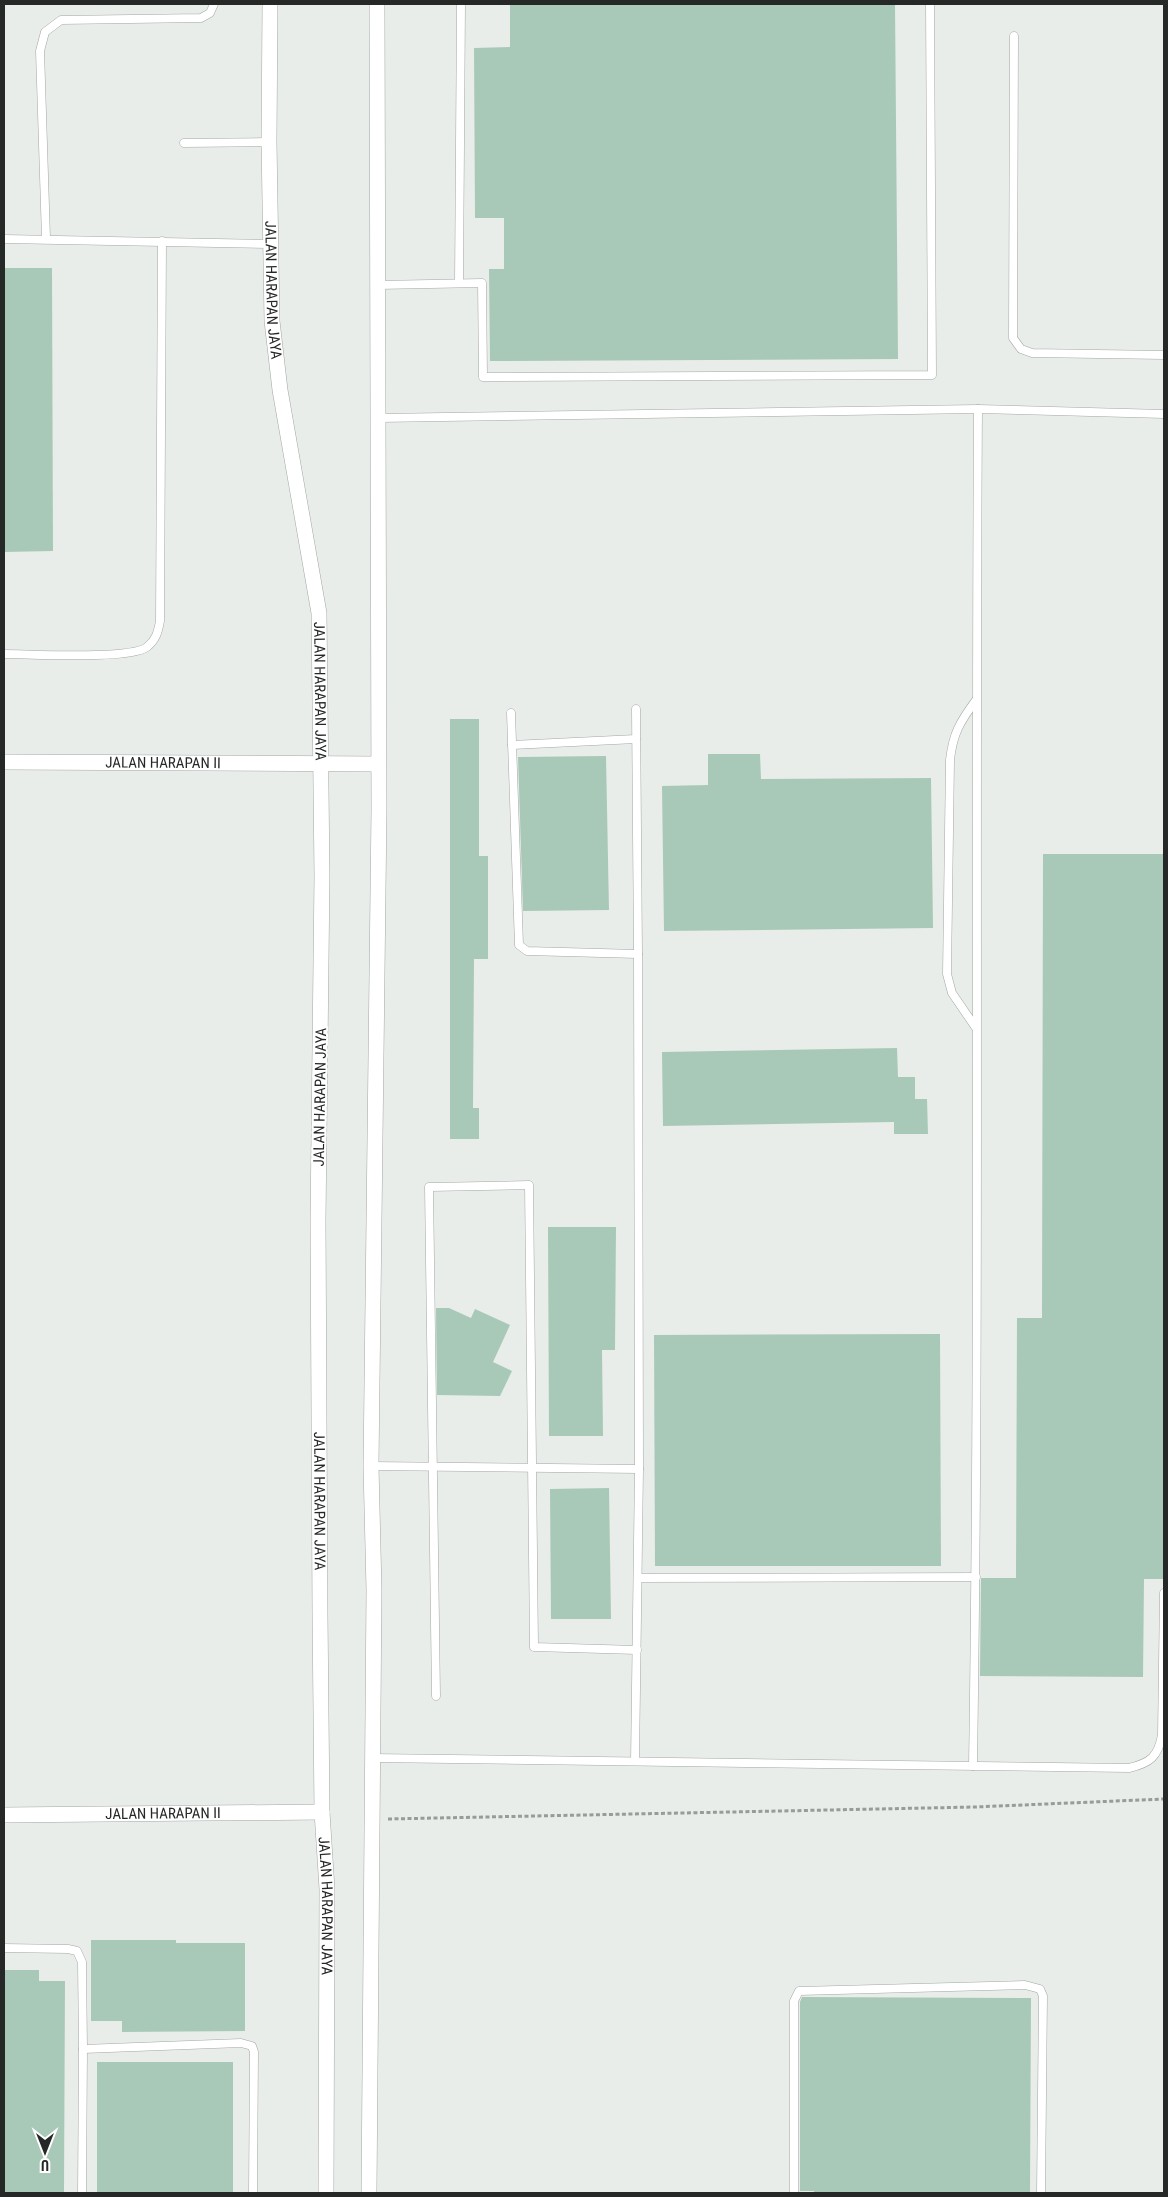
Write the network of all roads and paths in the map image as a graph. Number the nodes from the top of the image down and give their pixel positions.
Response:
1 (214, 4) edge
2 (270, 4) edge
3 (377, 4) edge
4 (461, 4) edge
5 (930, 4) edge
6 (1014, 36) dead end
7 (269, 142) junction
8 (184, 144) dead end
9 (46, 238) junction
10 (4, 239) edge
11 (162, 241) junction
12 (270, 244) junction
13 (459, 283) junction
14 (378, 285) junction
15 (1164, 355) edge
16 (978, 409) junction
17 (1164, 414) edge
18 (379, 418) junction
19 (4, 654) edge
20 (976, 699) junction
21 (636, 709) dead end
22 (511, 713) dead end
23 (636, 739) junction
24 (512, 745) junction
25 (4, 762) edge
26 (321, 763) junction
27 (378, 764) junction
28 (638, 954) junction
29 (976, 1028) junction
30 (371, 1466) junction
31 (532, 1467) junction
32 (433, 1468) junction
33 (640, 1469) junction
34 (976, 1577) junction
35 (639, 1578) junction
36 (1164, 1593) edge
37 (637, 1650) junction
38 (436, 1696) dead end
39 (372, 1758) junction
40 (635, 1761) junction
41 (973, 1766) junction
42 (1164, 1799) edge
43 (322, 1812) junction
44 (4, 1815) edge
45 (372, 1820) junction
46 (4, 1948) edge
47 (83, 2048) junction
48 (82, 2193) edge
49 (253, 2193) edge
50 (326, 2193) edge
51 (368, 2193) edge
52 (794, 2193) edge
53 (1041, 2193) edge

1 - 9 lane
2 - 7 street, JALAN HARAPAN JAYA
3 - 14 street
4 - 13 lane
5 - 13 lane
6 - 15 lane
7 - 8 lane
7 - 12 street, JALAN HARAPAN JAYA
9 - 10 lane
9 - 11 lane
11 - 12 lane
11 - 19 lane
12 - 26 street, JALAN HARAPAN JAYA
13 - 14 lane
14 - 18 street
16 - 17 lane
16 - 18 lane
16 - 20 lane
18 - 27 street
20 - 29 lane
20 - 29 lane
21 - 23 lane
22 - 24 lane
23 - 24 lane
23 - 28 lane
24 - 28 lane
25 - 26 street, JALAN HARAPAN II
26 - 27 street, JALAN HARAPAN II
26 - 43 street, JALAN HARAPAN JAYA
27 - 30 street
28 - 33 lane
29 - 34 lane
30 - 32 lane
30 - 39 street
31 - 32 lane
31 - 32 lane
31 - 33 lane
31 - 37 lane
32 - 38 lane
33 - 35 lane
34 - 35 lane
34 - 41 lane
35 - 37 lane
36 - 41 lane
37 - 40 lane
39 - 40 lane
39 - 45 street
40 - 41 lane
42 - 45 path
43 - 44 street, JALAN HARAPAN II
43 - 50 street, JALAN HARAPAN JAYA
45 - 51 street
46 - 47 lane
47 - 48 lane
47 - 49 lane
52 - 53 lane

